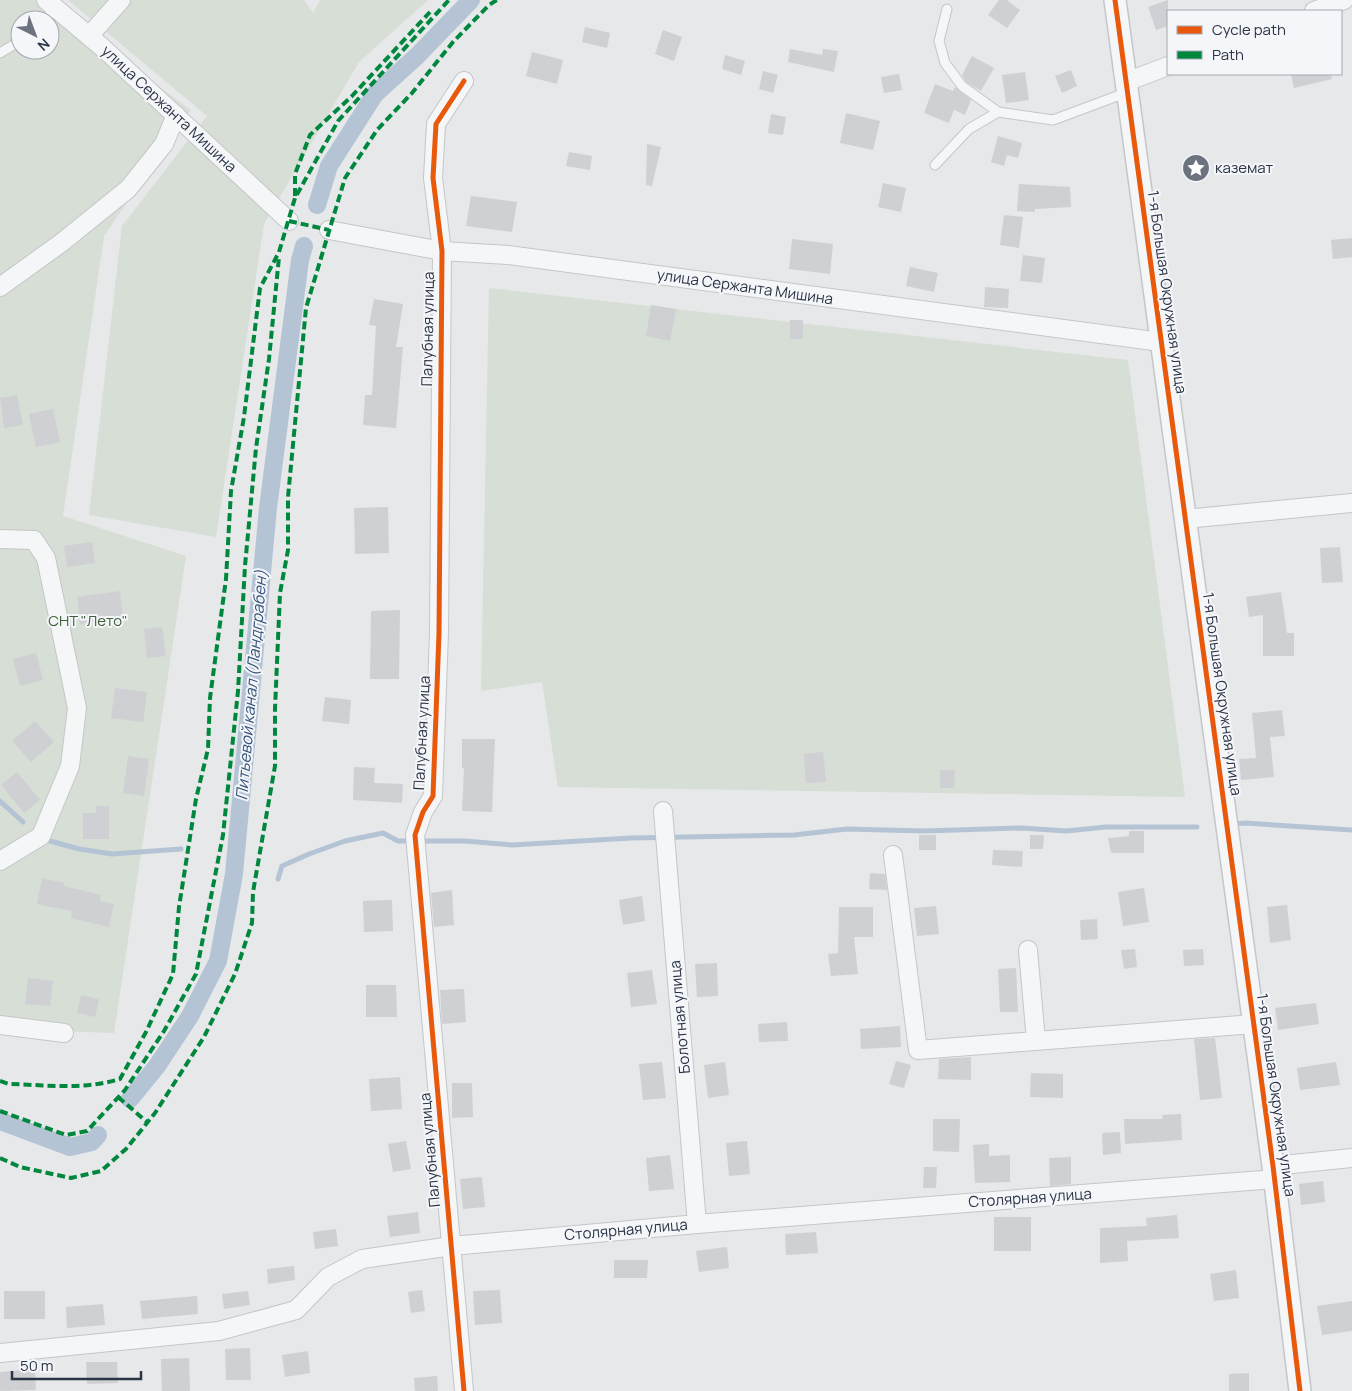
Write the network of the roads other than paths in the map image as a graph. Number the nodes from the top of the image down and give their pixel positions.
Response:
1 (120, 0) edge
2 (1116, 0) edge
3 (1344, 0) edge
4 (947, 9) dead end
5 (1317, 10) edge
6 (60, 17) edge
7 (89, 36) junction
8 (1167, 67) edge
9 (464, 81) dead end
10 (1127, 87) junction
11 (998, 112) junction
12 (176, 115) junction
13 (936, 165) dead end
14 (289, 221) dead end
15 (329, 230) dead end
16 (442, 250) junction
17 (0, 287) edge
18 (1161, 342) junction
19 (1352, 503) edge
20 (1186, 519) junction
21 (0, 539) edge
22 (663, 811) dead end
23 (893, 855) dead end
24 (0, 862) edge
25 (1028, 950) dead end
26 (0, 1024) edge
27 (1254, 1024) junction
28 (64, 1033) dead end
29 (1036, 1041) junction
30 (1352, 1158) edge
31 (1274, 1173) junction
32 (697, 1224) junction
33 (452, 1246) junction
34 (0, 1353) edge
35 (464, 1391) edge
36 (1300, 1391) edge

1 - 7 street
2 - 10 street, 1-я Большая Окружная улица
3 - 5 street
4 - 11 lane
6 - 7 street, улица Сержанта Мишина
7 - 12 street, улица Сержанта Мишина
8 - 10 street
9 - 16 street, Палубная улица
10 - 11 lane
10 - 18 street, 1-я Большая Окружная улица
11 - 13 lane
12 - 14 street, улица Сержанта Мишина
12 - 17 street
15 - 16 street, улица Сержанта Мишина
16 - 18 street, улица Сержанта Мишина
16 - 33 street, Палубная улица
18 - 20 street, 1-я Большая Окружная улица
19 - 20 street
20 - 27 street, 1-я Большая Окружная улица
21 - 24 street
22 - 32 street, Болотная улица
23 - 29 street
25 - 29 street
26 - 28 street
27 - 29 street
27 - 31 street, 1-я Большая Окружная улица
30 - 31 street, Столярная улица
31 - 32 street, Столярная улица
31 - 36 street, 1-я Большая Окружная улица
32 - 33 street, Столярная улица
33 - 34 street, Столярная улица
33 - 35 street, Палубная улица

